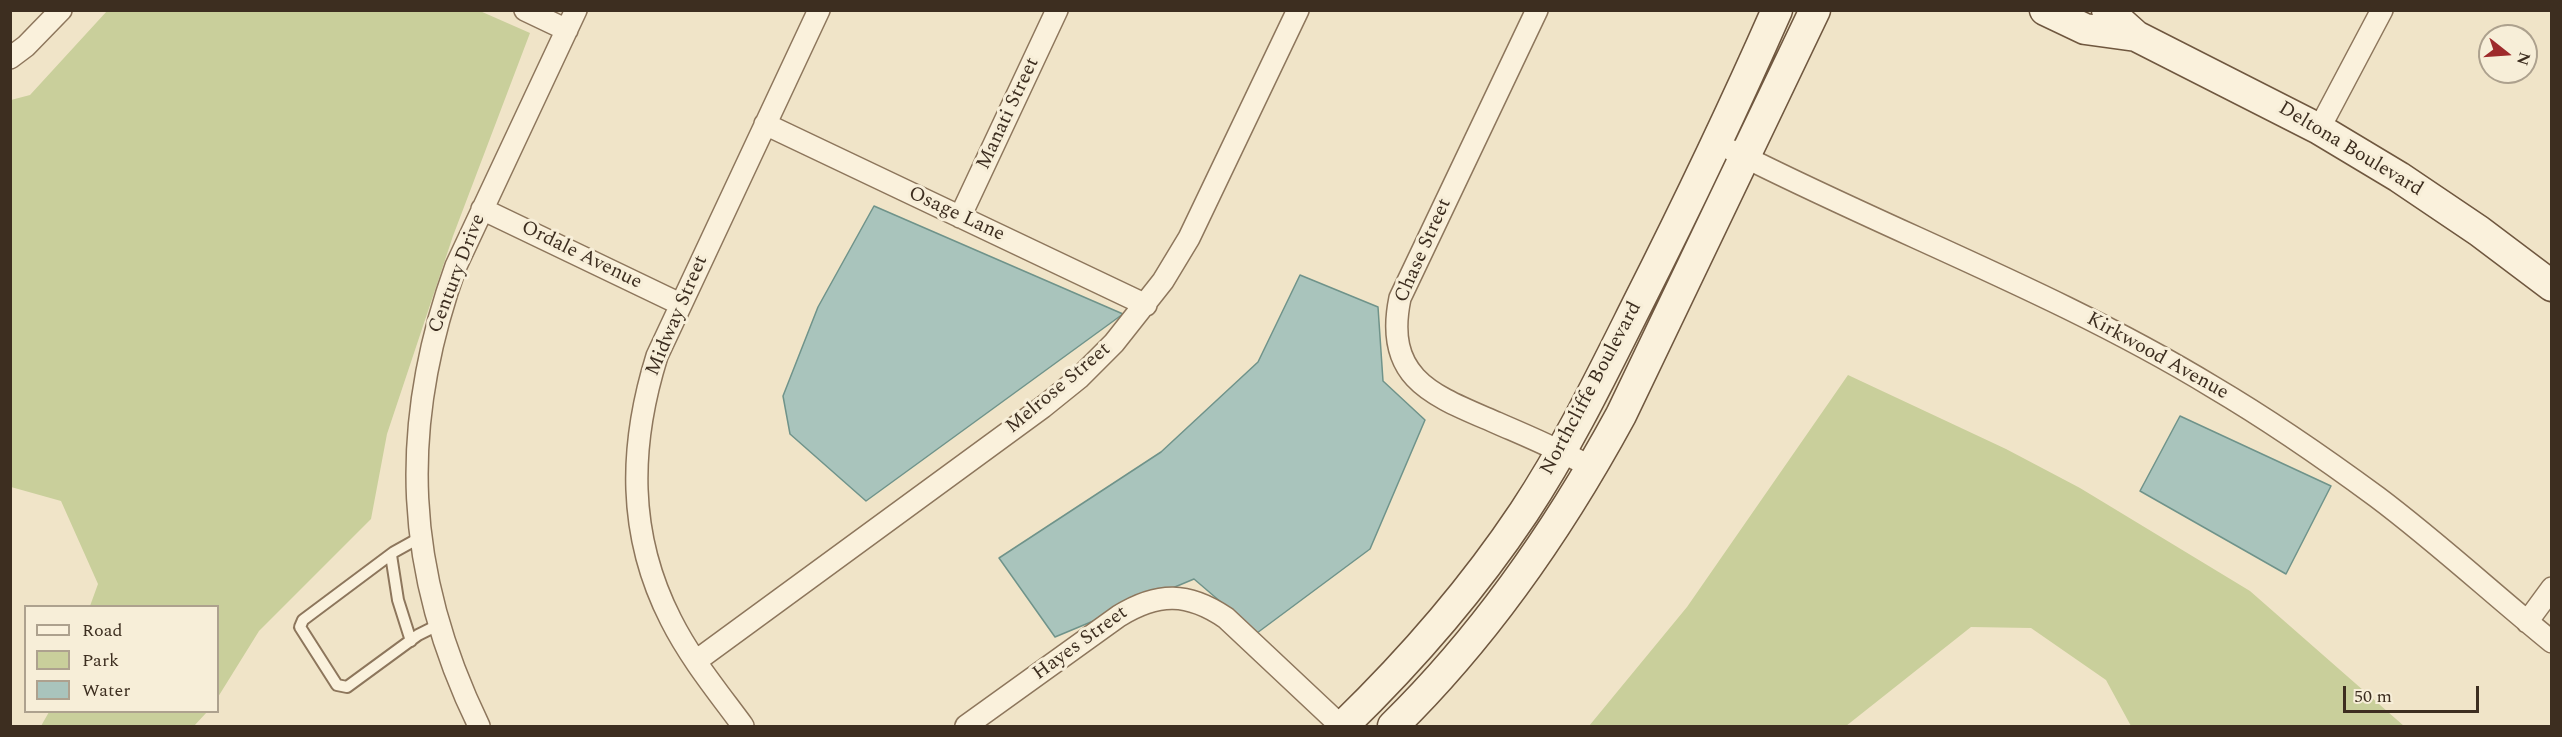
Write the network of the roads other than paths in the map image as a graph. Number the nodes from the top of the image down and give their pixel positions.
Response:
1 (62, 10) edge
2 (525, 10) edge
3 (576, 10) edge
4 (819, 10) edge
5 (1057, 10) edge
6 (1298, 10) edge
7 (1537, 10) edge
8 (1777, 10) edge
9 (1815, 10) edge
10 (2045, 10) edge
11 (2382, 10) edge
12 (2096, 16) edge
13 (567, 30) junction
14 (10, 58) edge
15 (765, 124) junction
16 (2319, 129) junction
17 (1731, 150) junction
18 (482, 209) junction
19 (960, 217) junction
20 (2552, 286) edge
21 (680, 304) junction
22 (1146, 305) junction
23 (1561, 450) junction
24 (1592, 468) junction
25 (421, 537) junction
26 (391, 555) junction
27 (2552, 588) edge
28 (2527, 621) junction
29 (438, 625) junction
30 (411, 641) junction
31 (2552, 642) edge
32 (696, 661) junction
33 (479, 726) edge
34 (743, 726) edge
35 (966, 726) edge
36 (1342, 726) edge
37 (1393, 726) edge

1 - 14 street
2 - 13 street
3 - 13 street, Century Drive
4 - 15 street, Midway Street
5 - 19 street, Manati Street
6 - 22 street, Melrose Street
7 - 23 street, Chase Street
8 - 17 main road, Northcliffe Boulevard
9 - 17 main road, Northcliffe Boulevard
10 - 12 main road, Deltona Boulevard
11 - 16 street
12 - 16 main road, Deltona Boulevard
13 - 18 street, Century Drive
15 - 19 street, Osage Lane
15 - 21 street, Midway Street
16 - 20 main road, Deltona Boulevard
17 - 23 main road, Northcliffe Boulevard
17 - 24 main road, Northcliffe Boulevard
17 - 28 street, Kirkwood Avenue
18 - 21 street, Ordale Avenue
18 - 25 street, Century Drive
19 - 22 street, Osage Lane
21 - 32 street, Midway Street
22 - 32 street, Melrose Street
23 - 24 street, Chase Street
23 - 36 main road, Northcliffe Boulevard
24 - 37 main road, Northcliffe Boulevard
25 - 26 lane
25 - 29 street, Century Drive
26 - 30 lane
26 - 30 lane
27 - 28 street
28 - 31 street, Kirkwood Avenue
29 - 30 lane
29 - 33 street, Century Drive
32 - 34 street, Midway Street
35 - 36 street, Hayes Street

